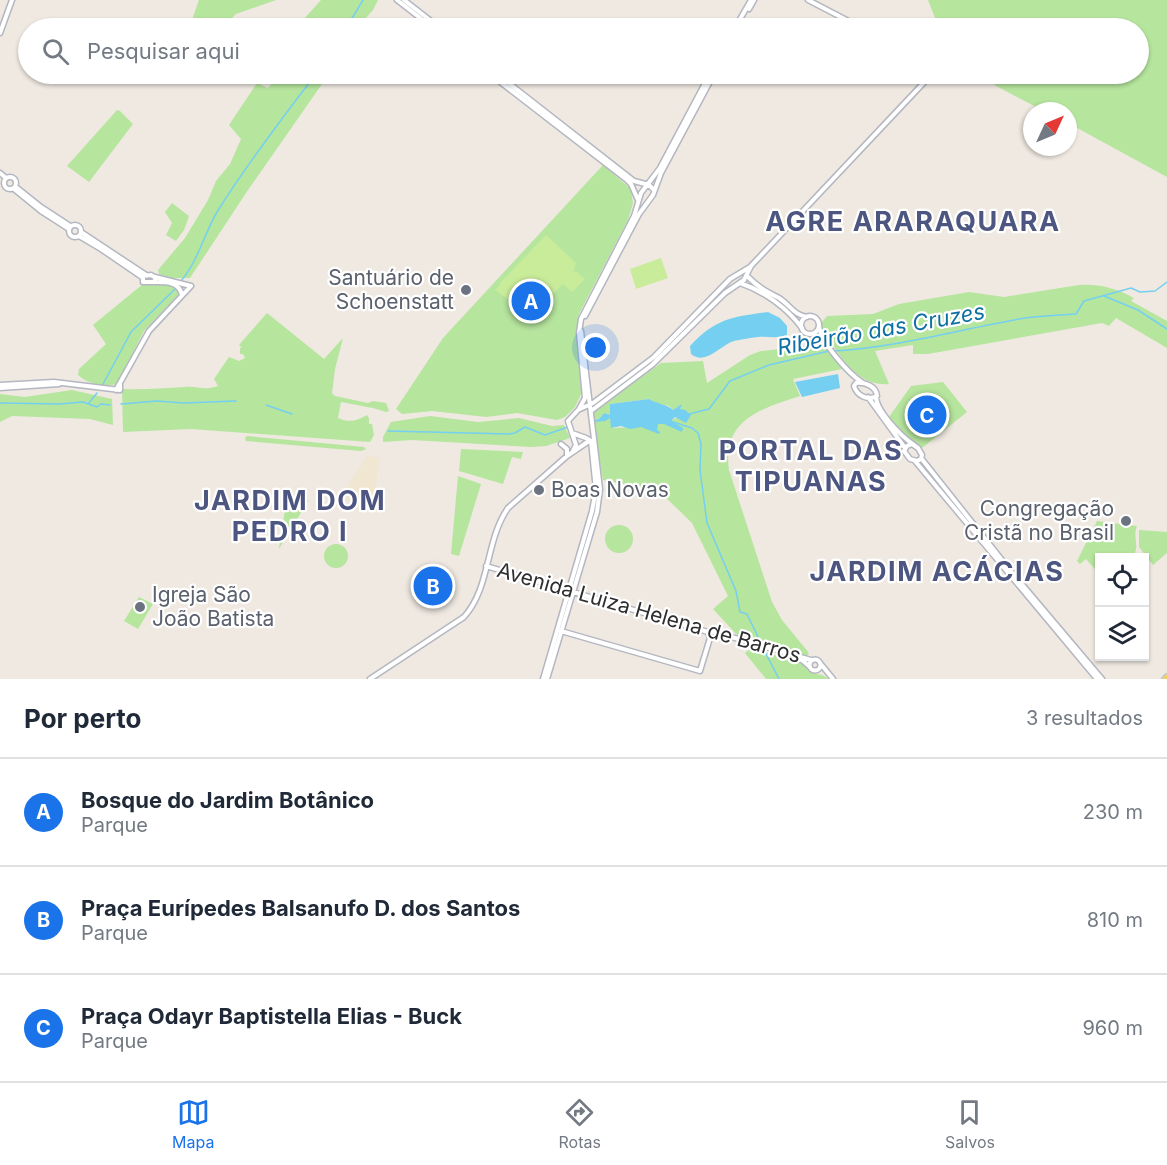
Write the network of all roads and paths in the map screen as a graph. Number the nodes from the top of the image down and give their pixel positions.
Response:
1 (12, 0) edge
2 (398, 0) edge
3 (404, 0) edge
4 (753, 0) edge
5 (808, 0) edge
6 (420, 18) edge
7 (427, 18) edge
8 (741, 18) edge
9 (745, 18) edge
10 (842, 18) edge
11 (0, 33) edge
12 (506, 84) edge
13 (706, 84) edge
14 (707, 84) edge
15 (923, 84) edge
16 (575, 137) junction
17 (0, 174) edge
18 (5, 179) junction
19 (646, 185) junction
20 (15, 188) junction
21 (655, 190) junction
22 (638, 200) junction
23 (647, 203) junction
24 (69, 228) junction
25 (80, 234) junction
26 (751, 266) junction
27 (741, 272) junction
28 (735, 275) junction
29 (747, 275) junction
30 (144, 276) junction
31 (155, 277) junction
32 (153, 282) junction
33 (740, 283) junction
34 (182, 295) junction
35 (807, 316) junction
36 (819, 325) junction
37 (802, 328) junction
38 (810, 334) junction
39 (827, 344) junction
40 (852, 375) junction
41 (855, 383) junction
42 (863, 383) junction
43 (0, 387) edge
44 (868, 397) junction
45 (876, 397) junction
46 (589, 404) junction
47 (579, 409) junction
48 (590, 414) junction
49 (571, 432) junction
50 (591, 441) junction
51 (561, 444) dead end
52 (914, 445) junction
53 (904, 448) junction
54 (569, 455) junction
55 (921, 458) junction
56 (915, 461) junction
57 (486, 566) junction
58 (571, 592) junction
59 (559, 631) junction
60 (708, 632) junction
61 (710, 638) junction
62 (750, 644) junction
63 (770, 649) junction
64 (811, 660) junction
65 (820, 663) junction
66 (810, 667) junction
67 (816, 670) junction
68 (832, 678) edge
69 (370, 679) edge
70 (545, 679) edge
71 (1097, 679) edge
72 (1102, 679) edge

1 - 11 street
2 - 6 street
3 - 7 street
4 - 8 street
4 - 9 street
5 - 10 street
12 - 16 street
13 - 19 street
14 - 21 street
15 - 26 street
16 - 19 street
16 - 22 street
17 - 18 street
18 - 20 street
18 - 20 street
19 - 21 street
19 - 22 street
20 - 24 street
21 - 23 street
22 - 23 street
22 - 47 street
23 - 46 street
24 - 25 street
24 - 25 street
25 - 30 street
26 - 27 street
26 - 29 street
27 - 28 street
27 - 29 street
28 - 33 street
28 - 46 street
29 - 33 street
29 - 35 street
30 - 31 street
30 - 32 street
31 - 32 street
31 - 34 street
32 - 34 street
33 - 37 street
33 - 48 street
34 - 43 street
35 - 36 street
35 - 37 street
36 - 38 street
36 - 39 street
37 - 38 street
38 - 39 street
39 - 40 street
40 - 41 street
40 - 42 street
41 - 42 street
41 - 44 street
42 - 45 street
44 - 45 street
44 - 53 street
45 - 52 street
46 - 47 street
46 - 48 street
47 - 49 street
48 - 58 street
49 - 50 street
49 - 54 street
50 - 54 street
50 - 58 street
51 - 54 street
52 - 53 street
52 - 55 street
53 - 56 street
54 - 57 street
55 - 56 street
55 - 72 street
56 - 71 street
57 - 58 street, Avenida Luiza Helena de Barros
57 - 69 street
58 - 59 street
58 - 60 street, Avenida Luiza Helena de Barros
59 - 61 street
59 - 70 street
60 - 61 street
60 - 62 street, Avenida Luiza Helena de Barros
61 - 62 street, Avenida Luiza Helena de Barros
62 - 63 street, Avenida Luiza Helena de Barros
63 - 64 street, Avenida Luiza Helena de Barros
63 - 66 street, Avenida Luiza Helena de Barros
64 - 65 street
64 - 66 street
65 - 67 street
65 - 68 street
66 - 67 street
67 - 68 street

